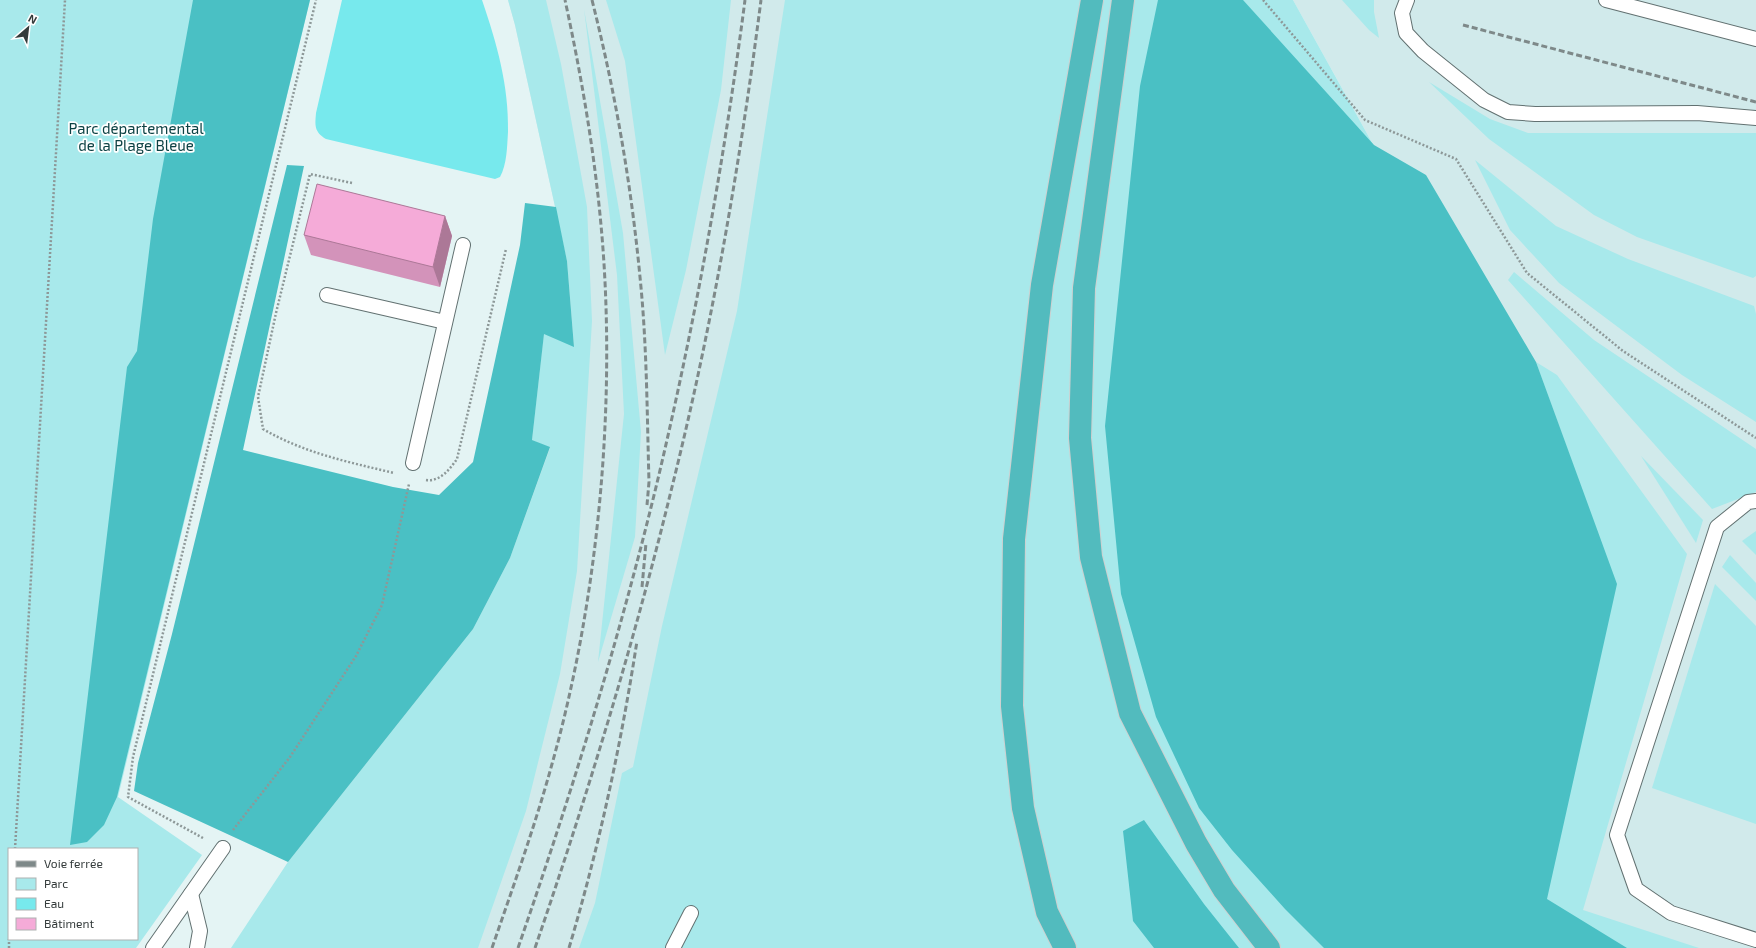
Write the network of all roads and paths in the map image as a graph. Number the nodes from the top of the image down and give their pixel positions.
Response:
1 (65, 0) edge
2 (316, 0) edge
3 (1092, 0) edge
4 (1123, 0) edge
5 (1263, 0) edge
6 (1407, 0) edge
7 (1606, 0) edge
8 (1756, 39) edge
9 (1756, 118) edge
10 (352, 183) dead end
11 (463, 245) dead end
12 (506, 249) dead end
13 (327, 295) dead end
14 (445, 322) junction
15 (1756, 438) edge
16 (413, 463) joint
17 (411, 477) junction
18 (1756, 501) edge
19 (15, 848) edge
20 (223, 848) junction
21 (191, 894) junction
22 (691, 913) dead end
23 (1756, 940) edge
24 (153, 948) edge
25 (197, 948) edge
26 (673, 948) edge
27 (1065, 948) edge
28 (1269, 948) edge

1 - 19 path
2 - 20 path
3 - 27 highway
4 - 28 highway
5 - 15 path
6 - 9 lane
7 - 8 lane
10 - 17 path
11 - 14 lane
12 - 17 path
13 - 14 lane
14 - 16 lane
16 - 17 path
17 - 20 path
18 - 23 lane
20 - 21 lane
21 - 24 lane
21 - 25 lane
22 - 26 lane

